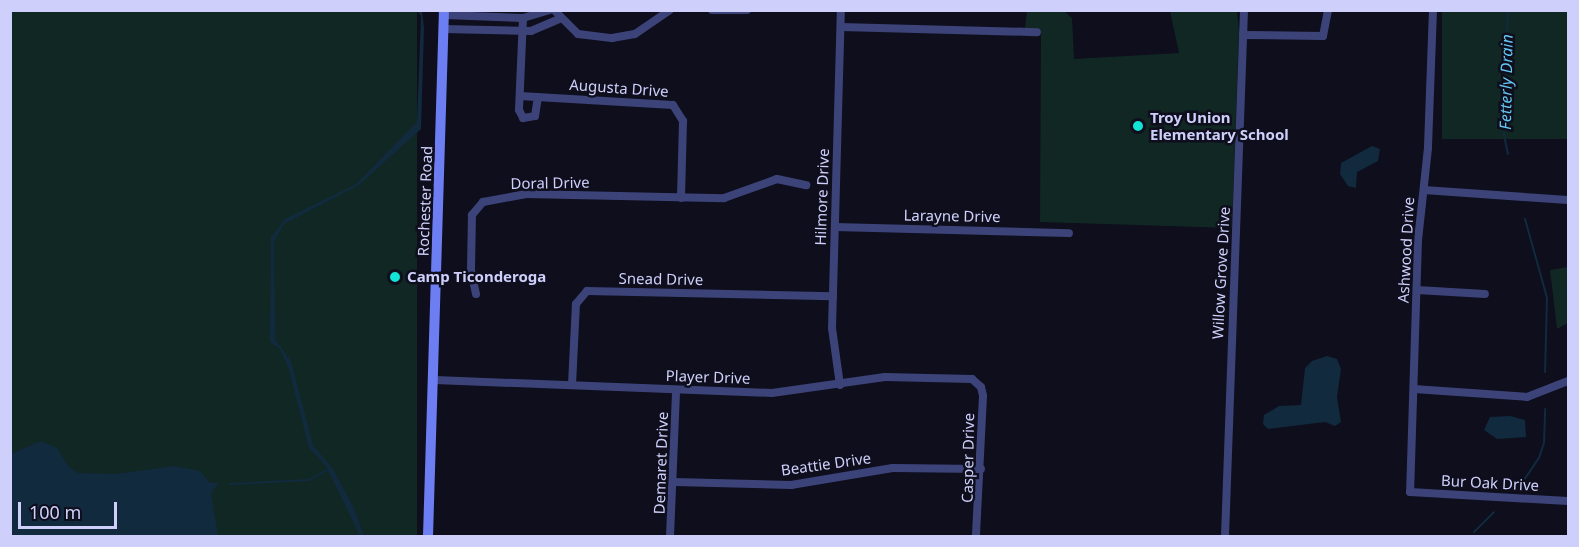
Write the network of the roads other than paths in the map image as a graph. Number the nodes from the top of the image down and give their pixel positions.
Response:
1 (552, 10) edge
2 (670, 10) edge
3 (712, 10) edge
4 (747, 10) edge
5 (842, 10) edge
6 (1244, 10) edge
7 (1328, 10) edge
8 (1433, 10) edge
9 (444, 13) edge
10 (523, 18) junction
11 (560, 19) junction
12 (841, 27) junction
13 (444, 29) junction
14 (523, 31) junction
15 (1037, 32) dead end
16 (1243, 35) junction
17 (520, 96) junction
18 (538, 97) junction
19 (806, 185) dead end
20 (1424, 190) junction
21 (681, 198) junction
22 (1569, 200) edge
23 (835, 227) junction
24 (1069, 233) dead end
25 (1417, 290) junction
26 (476, 294) dead end
27 (1485, 294) dead end
28 (833, 296) junction
29 (435, 380) junction
30 (1569, 381) edge
31 (977, 382) joint
32 (840, 385) junction
33 (572, 386) junction
34 (1414, 389) junction
35 (676, 390) junction
36 (981, 470) junction
37 (674, 482) junction
38 (1410, 492) joint
39 (1569, 501) edge
40 (428, 537) edge
41 (670, 537) edge
42 (976, 537) edge
43 (1225, 537) edge

1 - 10 street
1 - 11 street
2 - 11 street
3 - 4 street
5 - 12 street, Hilmore Drive
6 - 16 street, Willow Grove Drive
7 - 16 street
8 - 20 street, Ashwood Drive
9 - 10 street
9 - 13 main road, Rochester Road
10 - 14 street
11 - 14 street
12 - 15 street
12 - 23 street, Hilmore Drive
13 - 14 street
13 - 29 main road, Rochester Road
14 - 17 street
16 - 43 street, Willow Grove Drive
17 - 18 street, Augusta Drive
17 - 18 street
18 - 21 street, Augusta Drive
19 - 21 street, Doral Drive
20 - 22 street
20 - 25 street, Ashwood Drive
21 - 26 street, Doral Drive
23 - 24 street, Larayne Drive
23 - 28 street, Hilmore Drive
25 - 27 street
25 - 34 street, Ashwood Drive
28 - 32 street, Hilmore Drive
28 - 33 street, Snead Drive
29 - 33 street, Player Drive
29 - 40 main road, Rochester Road
30 - 34 street
31 - 32 street, Player Drive
31 - 36 street, Casper Drive
32 - 35 street, Player Drive
33 - 35 street, Player Drive
34 - 38 street, Ashwood Drive
35 - 37 street, Demaret Drive
36 - 37 street, Beattie Drive
36 - 42 street, Casper Drive
37 - 41 street, Demaret Drive
38 - 39 street, Bur Oak Drive

